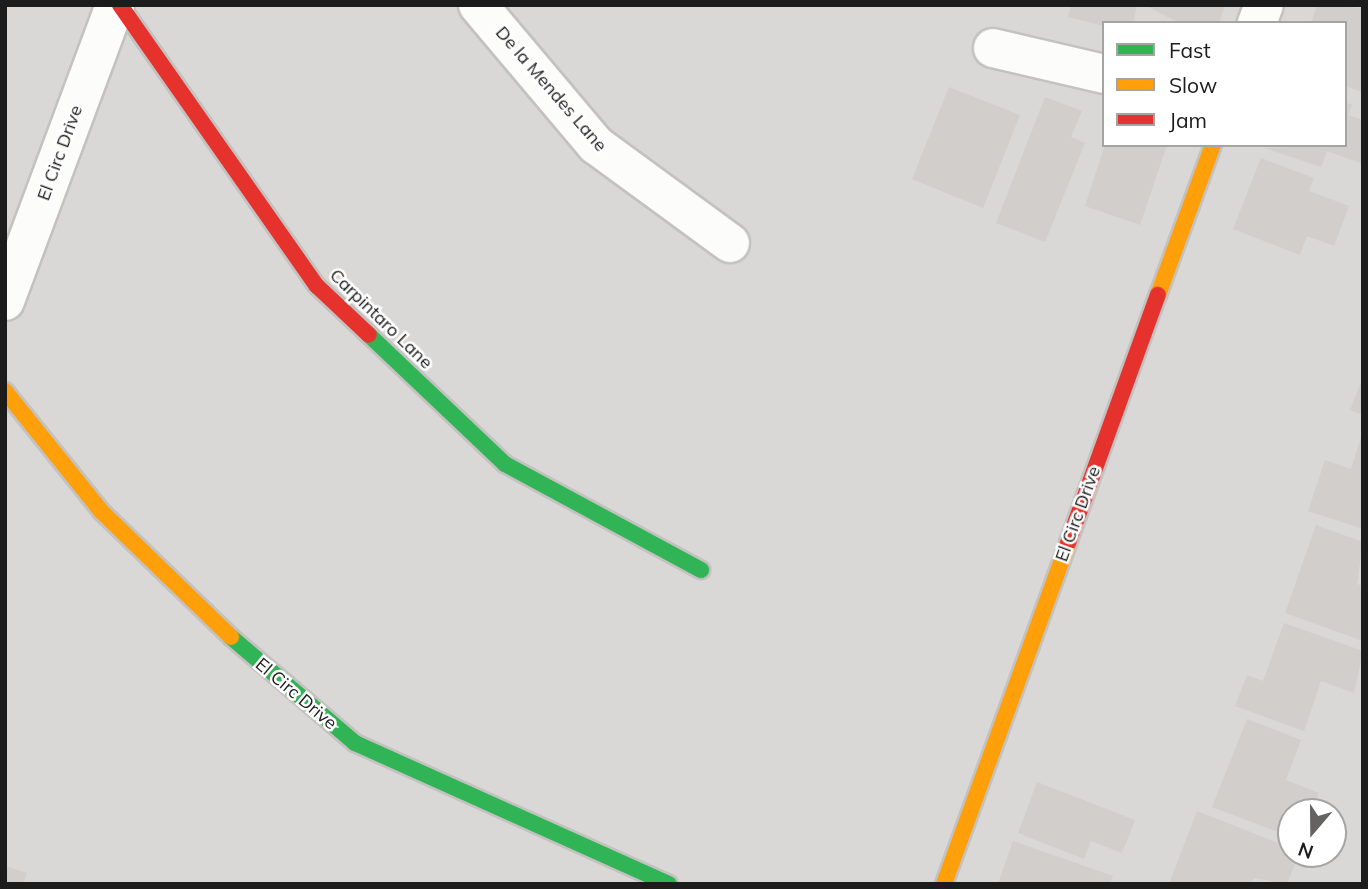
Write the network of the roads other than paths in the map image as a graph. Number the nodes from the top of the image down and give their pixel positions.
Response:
1 (117, 5) edge
2 (478, 5) edge
3 (993, 48) dead end
4 (1102, 74) edge
5 (1212, 147) edge
6 (730, 243) dead end
7 (5, 301) edge
8 (5, 391) edge
9 (701, 570) dead end
10 (669, 884) edge
11 (944, 884) edge

1 - 7 street, El Circ Drive
1 - 9 street, Carpintaro Lane
2 - 6 street, De la Mendes Lane
3 - 4 street
5 - 11 street, El Circ Drive
8 - 10 street, El Circ Drive

